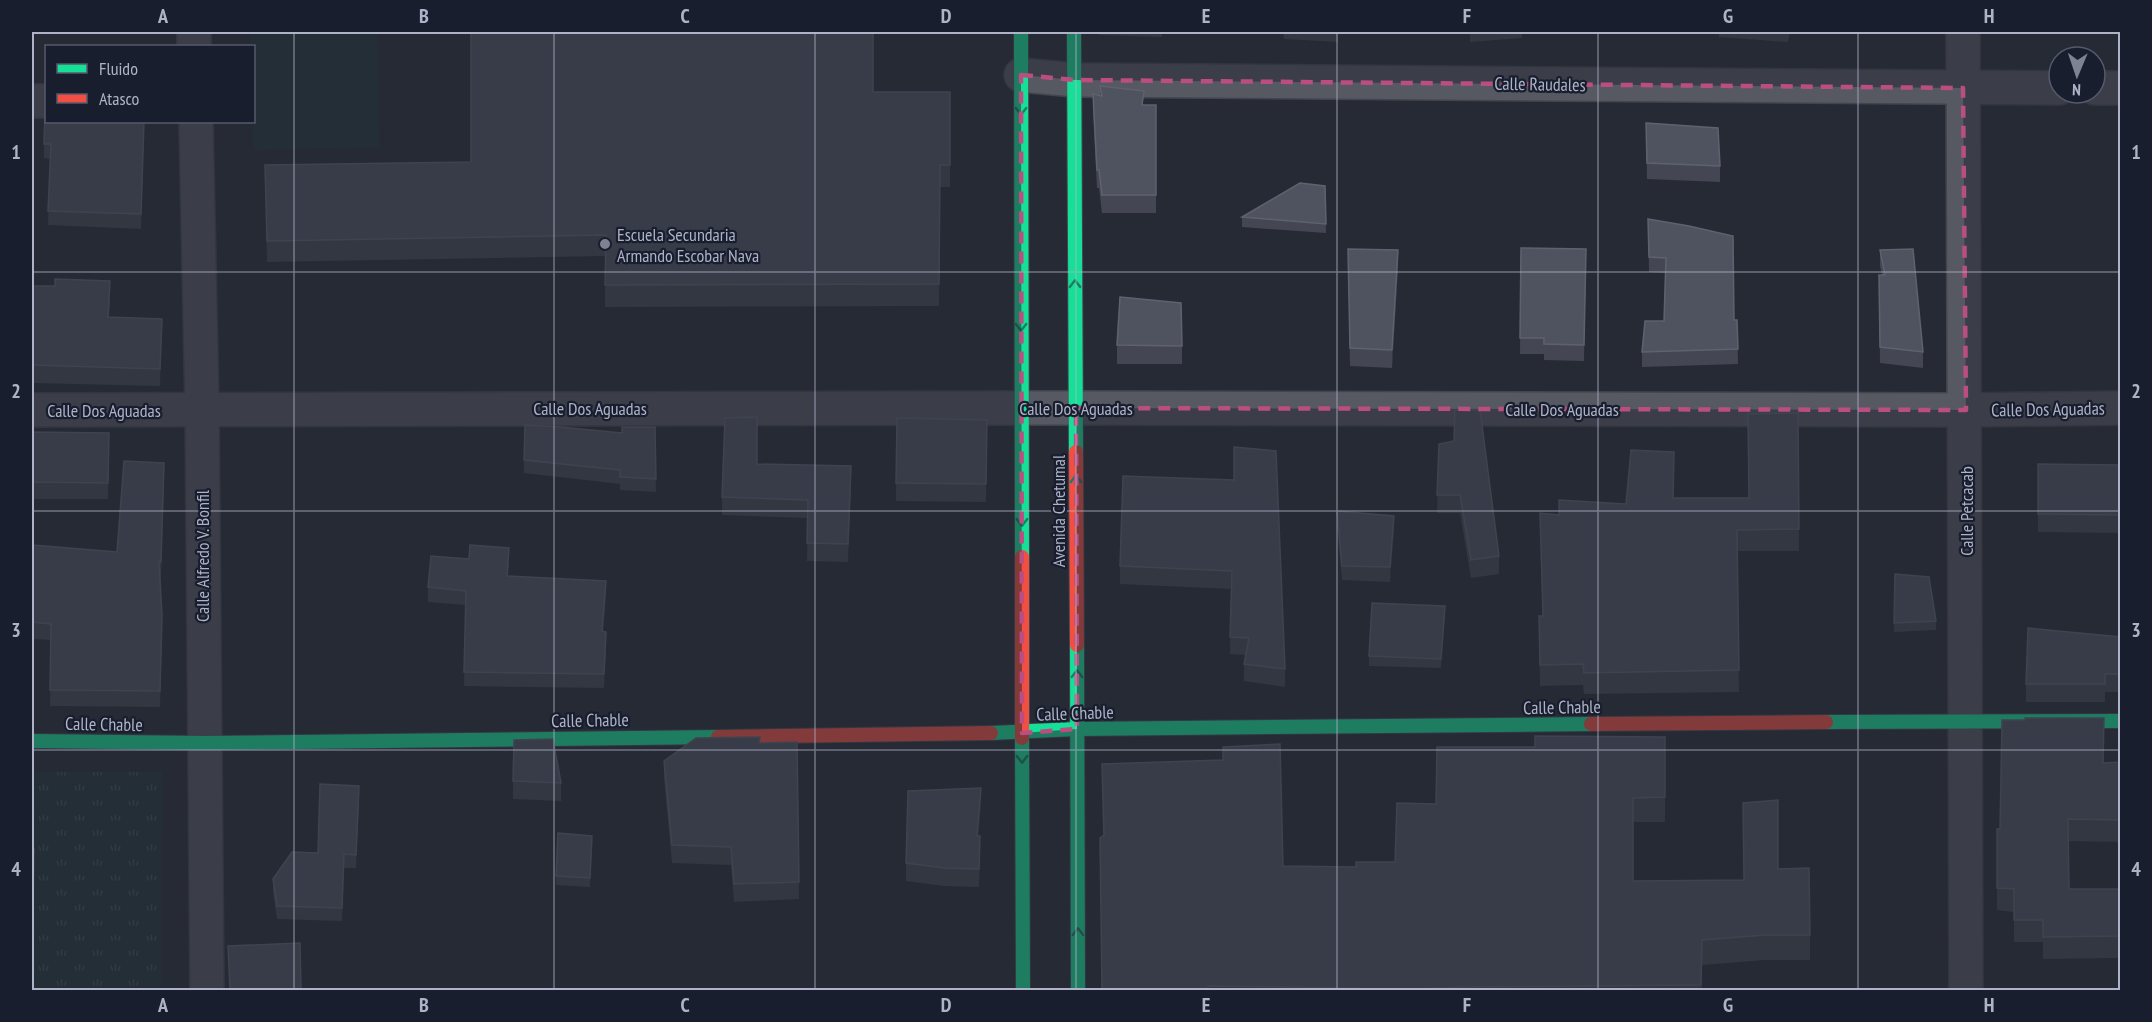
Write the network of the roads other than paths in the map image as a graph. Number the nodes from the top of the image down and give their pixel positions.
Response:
1 (1021, 32) edge
2 (1074, 32) edge
3 (1963, 32) edge
4 (1021, 75) junction
5 (1075, 80) junction
6 (1963, 88) junction
7 (2047, 88) edge
8 (196, 123) edge
9 (1022, 408) junction
10 (1076, 408) junction
11 (2121, 408) edge
12 (202, 409) junction
13 (32, 410) edge
14 (1966, 410) junction
15 (1966, 721) junction
16 (2121, 721) edge
17 (1077, 729) junction
18 (1022, 733) junction
19 (32, 741) edge
20 (203, 743) junction
21 (207, 990) edge
22 (1023, 990) edge
23 (1078, 990) edge
24 (1966, 990) edge

1 - 4 street, Avenida Chetumal
2 - 5 street, Avenida Chetumal
3 - 6 street, Calle Petcacab
4 - 5 street, Calle Raudales
4 -> 9 street, Avenida Chetumal
5 - 6 street, Calle Raudales
10 -> 5 street, Avenida Chetumal
6 - 7 street, Calle Raudales
6 - 14 street, Calle Petcacab
8 - 12 street, Calle Alfredo V. Bonfil
9 - 10 street, Calle Dos Aguadas
9 - 12 street, Calle Dos Aguadas
9 -> 18 street, Avenida Chetumal
10 - 14 street, Calle Dos Aguadas
17 -> 10 street, Avenida Chetumal
11 - 14 street, Calle Dos Aguadas
12 - 13 street, Calle Dos Aguadas
12 - 20 street, Calle Alfredo V. Bonfil
14 - 15 street, Calle Petcacab
15 - 16 street, Calle Chable
15 - 17 street, Calle Chable
15 - 24 street, Calle Petcacab
17 - 18 street, Calle Chable
23 -> 17 street, Avenida Chetumal
18 - 20 street, Calle Chable
18 -> 22 street, Avenida Chetumal
19 - 20 street, Calle Chable
20 - 21 street, Calle Alfredo V. Bonfil

